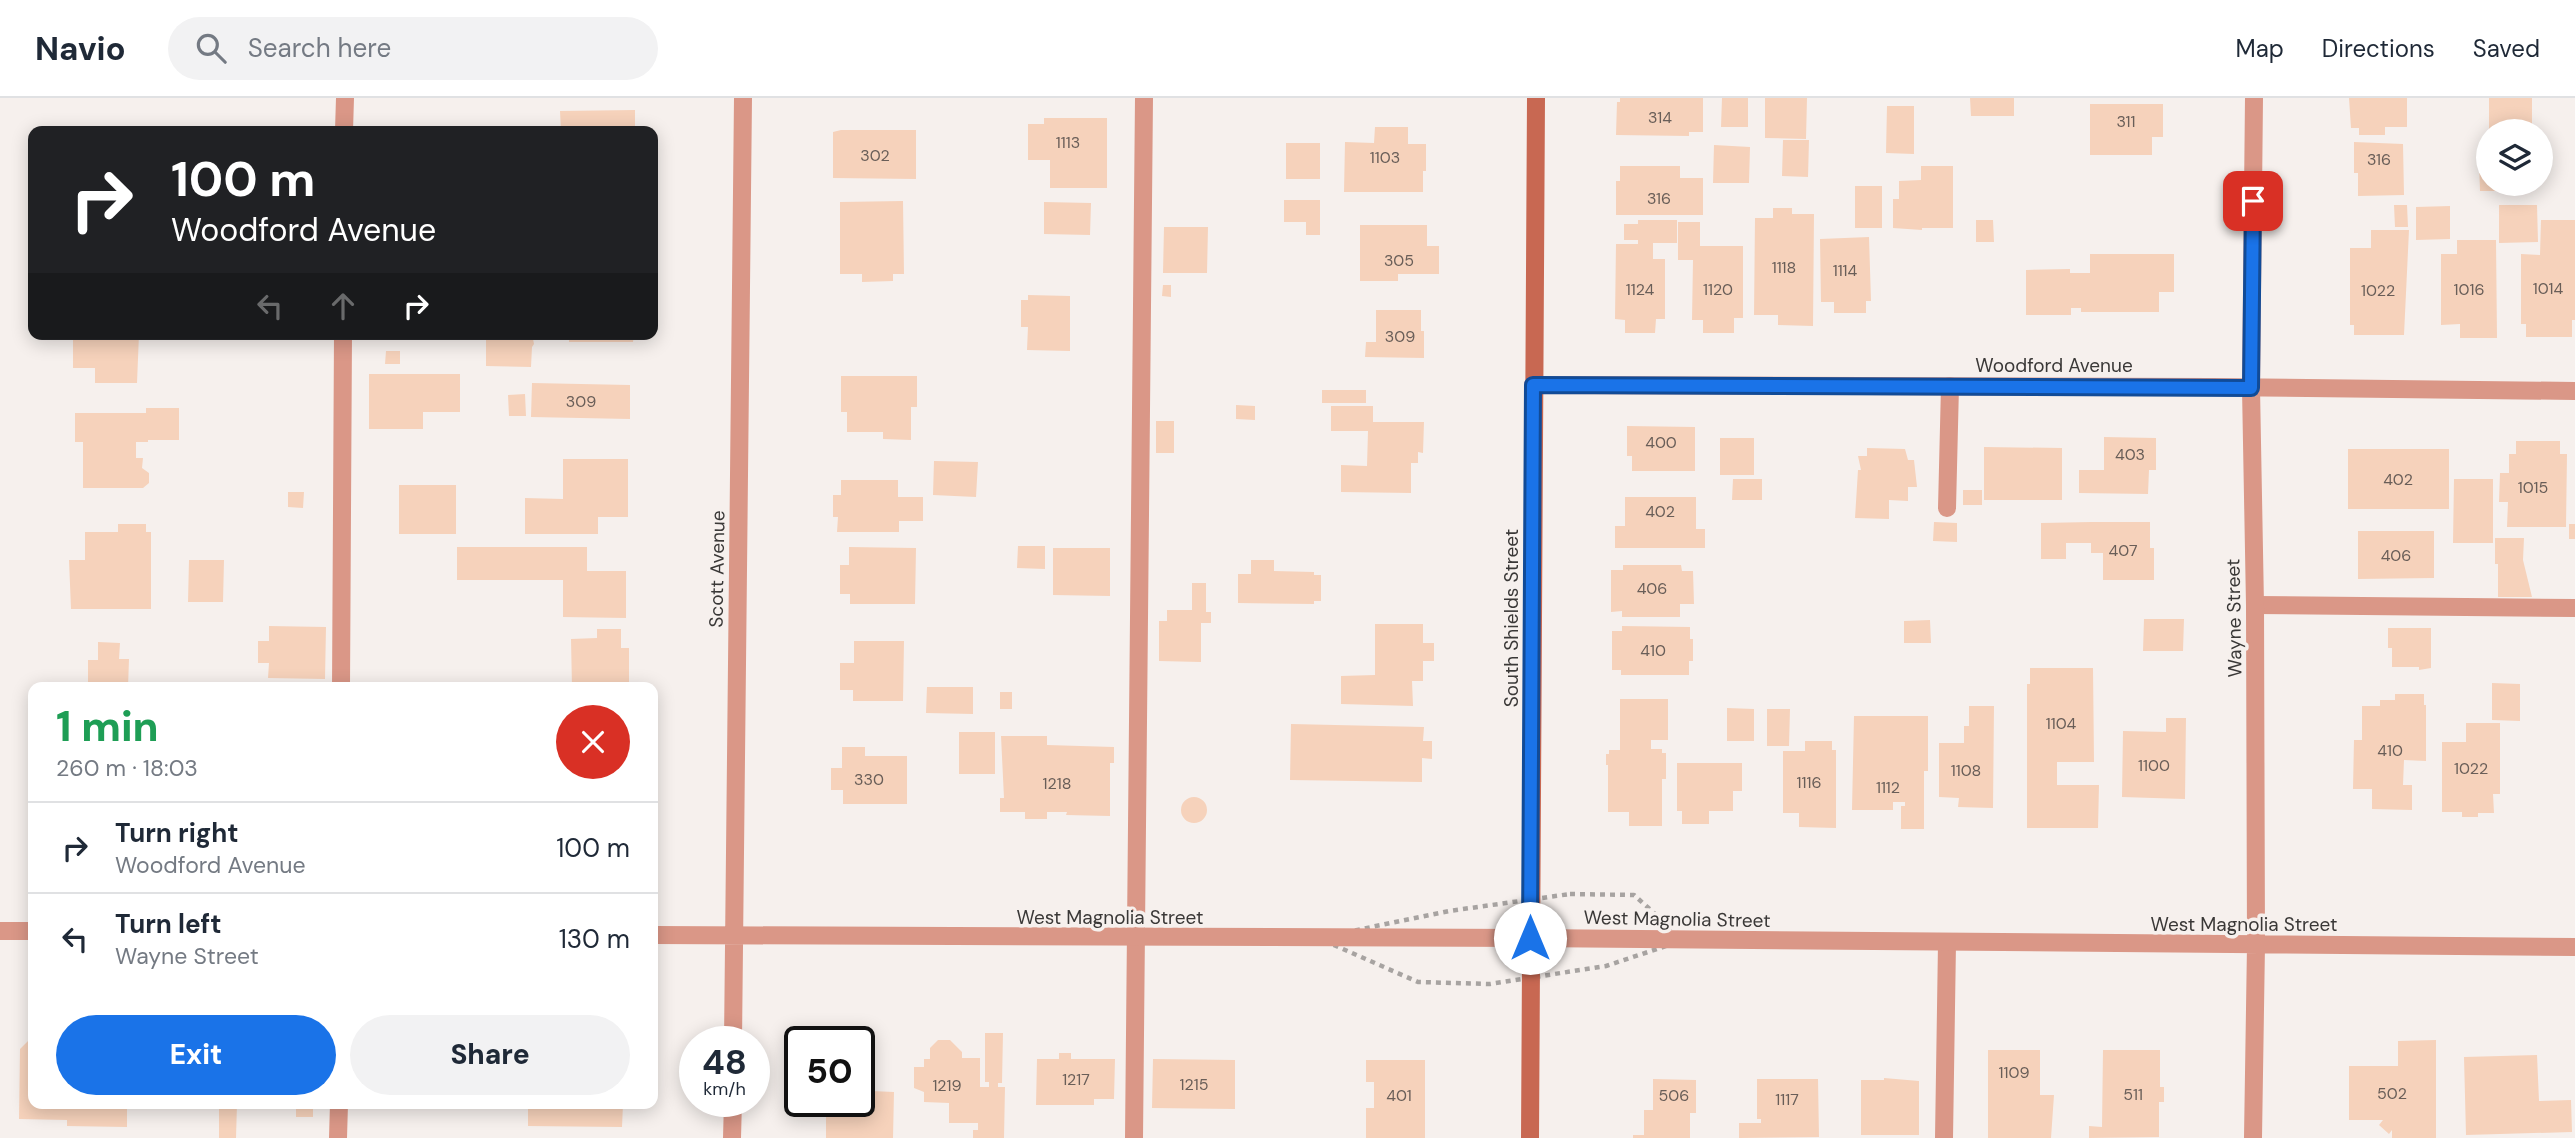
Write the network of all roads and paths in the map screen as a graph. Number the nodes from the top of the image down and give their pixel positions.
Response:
1 (345, 98) edge
2 (743, 98) edge
3 (1144, 98) edge
4 (1536, 98) edge
5 (2254, 98) edge
6 (344, 126) edge
7 (343, 340) edge
8 (1533, 385) junction
9 (1950, 386) junction
10 (2251, 388) junction
11 (2575, 391) edge
12 (1947, 508) dead end
13 (2255, 605) junction
14 (2575, 608) edge
15 (341, 682) edge
16 (1570, 894) dead end
17 (0, 930) edge
18 (28, 931) edge
19 (658, 935) edge
20 (735, 935) junction
21 (1135, 938) junction
22 (1318, 938) junction
23 (1530, 938) junction
24 (1684, 940) junction
25 (1947, 943) junction
26 (2256, 945) junction
27 (2575, 947) edge
28 (1490, 984) dead end
29 (733, 1026) edge
30 (338, 1109) edge
31 (733, 1117) edge
32 (338, 1138) edge
33 (732, 1138) edge
34 (1134, 1138) edge
35 (1530, 1138) edge
36 (1944, 1138) edge
37 (2253, 1138) edge

1 - 6 street
2 - 20 street, Scott Avenue
3 - 21 street
4 - 8 main road, South Shields Street
5 - 10 street, Wayne Street
7 - 15 street
8 - 9 street, Woodford Avenue
8 - 23 main road, South Shields Street
9 - 10 street, Woodford Avenue
9 - 12 street
10 - 11 street, Woodford Avenue
10 - 13 street, Wayne Street
13 - 14 street
13 - 26 street, Wayne Street
16 - 24 path
17 - 18 street
19 - 20 street, West Magnolia Street
20 - 21 street, West Magnolia Street
20 - 29 street, Scott Avenue
21 - 22 street, West Magnolia Street
21 - 34 street
22 - 23 street, West Magnolia Street
22 - 28 path
23 - 24 street, West Magnolia Street
23 - 35 main road, South Shields Street
24 - 25 street, West Magnolia Street
25 - 26 street, West Magnolia Street
25 - 36 street
26 - 27 street, West Magnolia Street
26 - 37 street, Wayne Street
30 - 32 street
31 - 33 street

